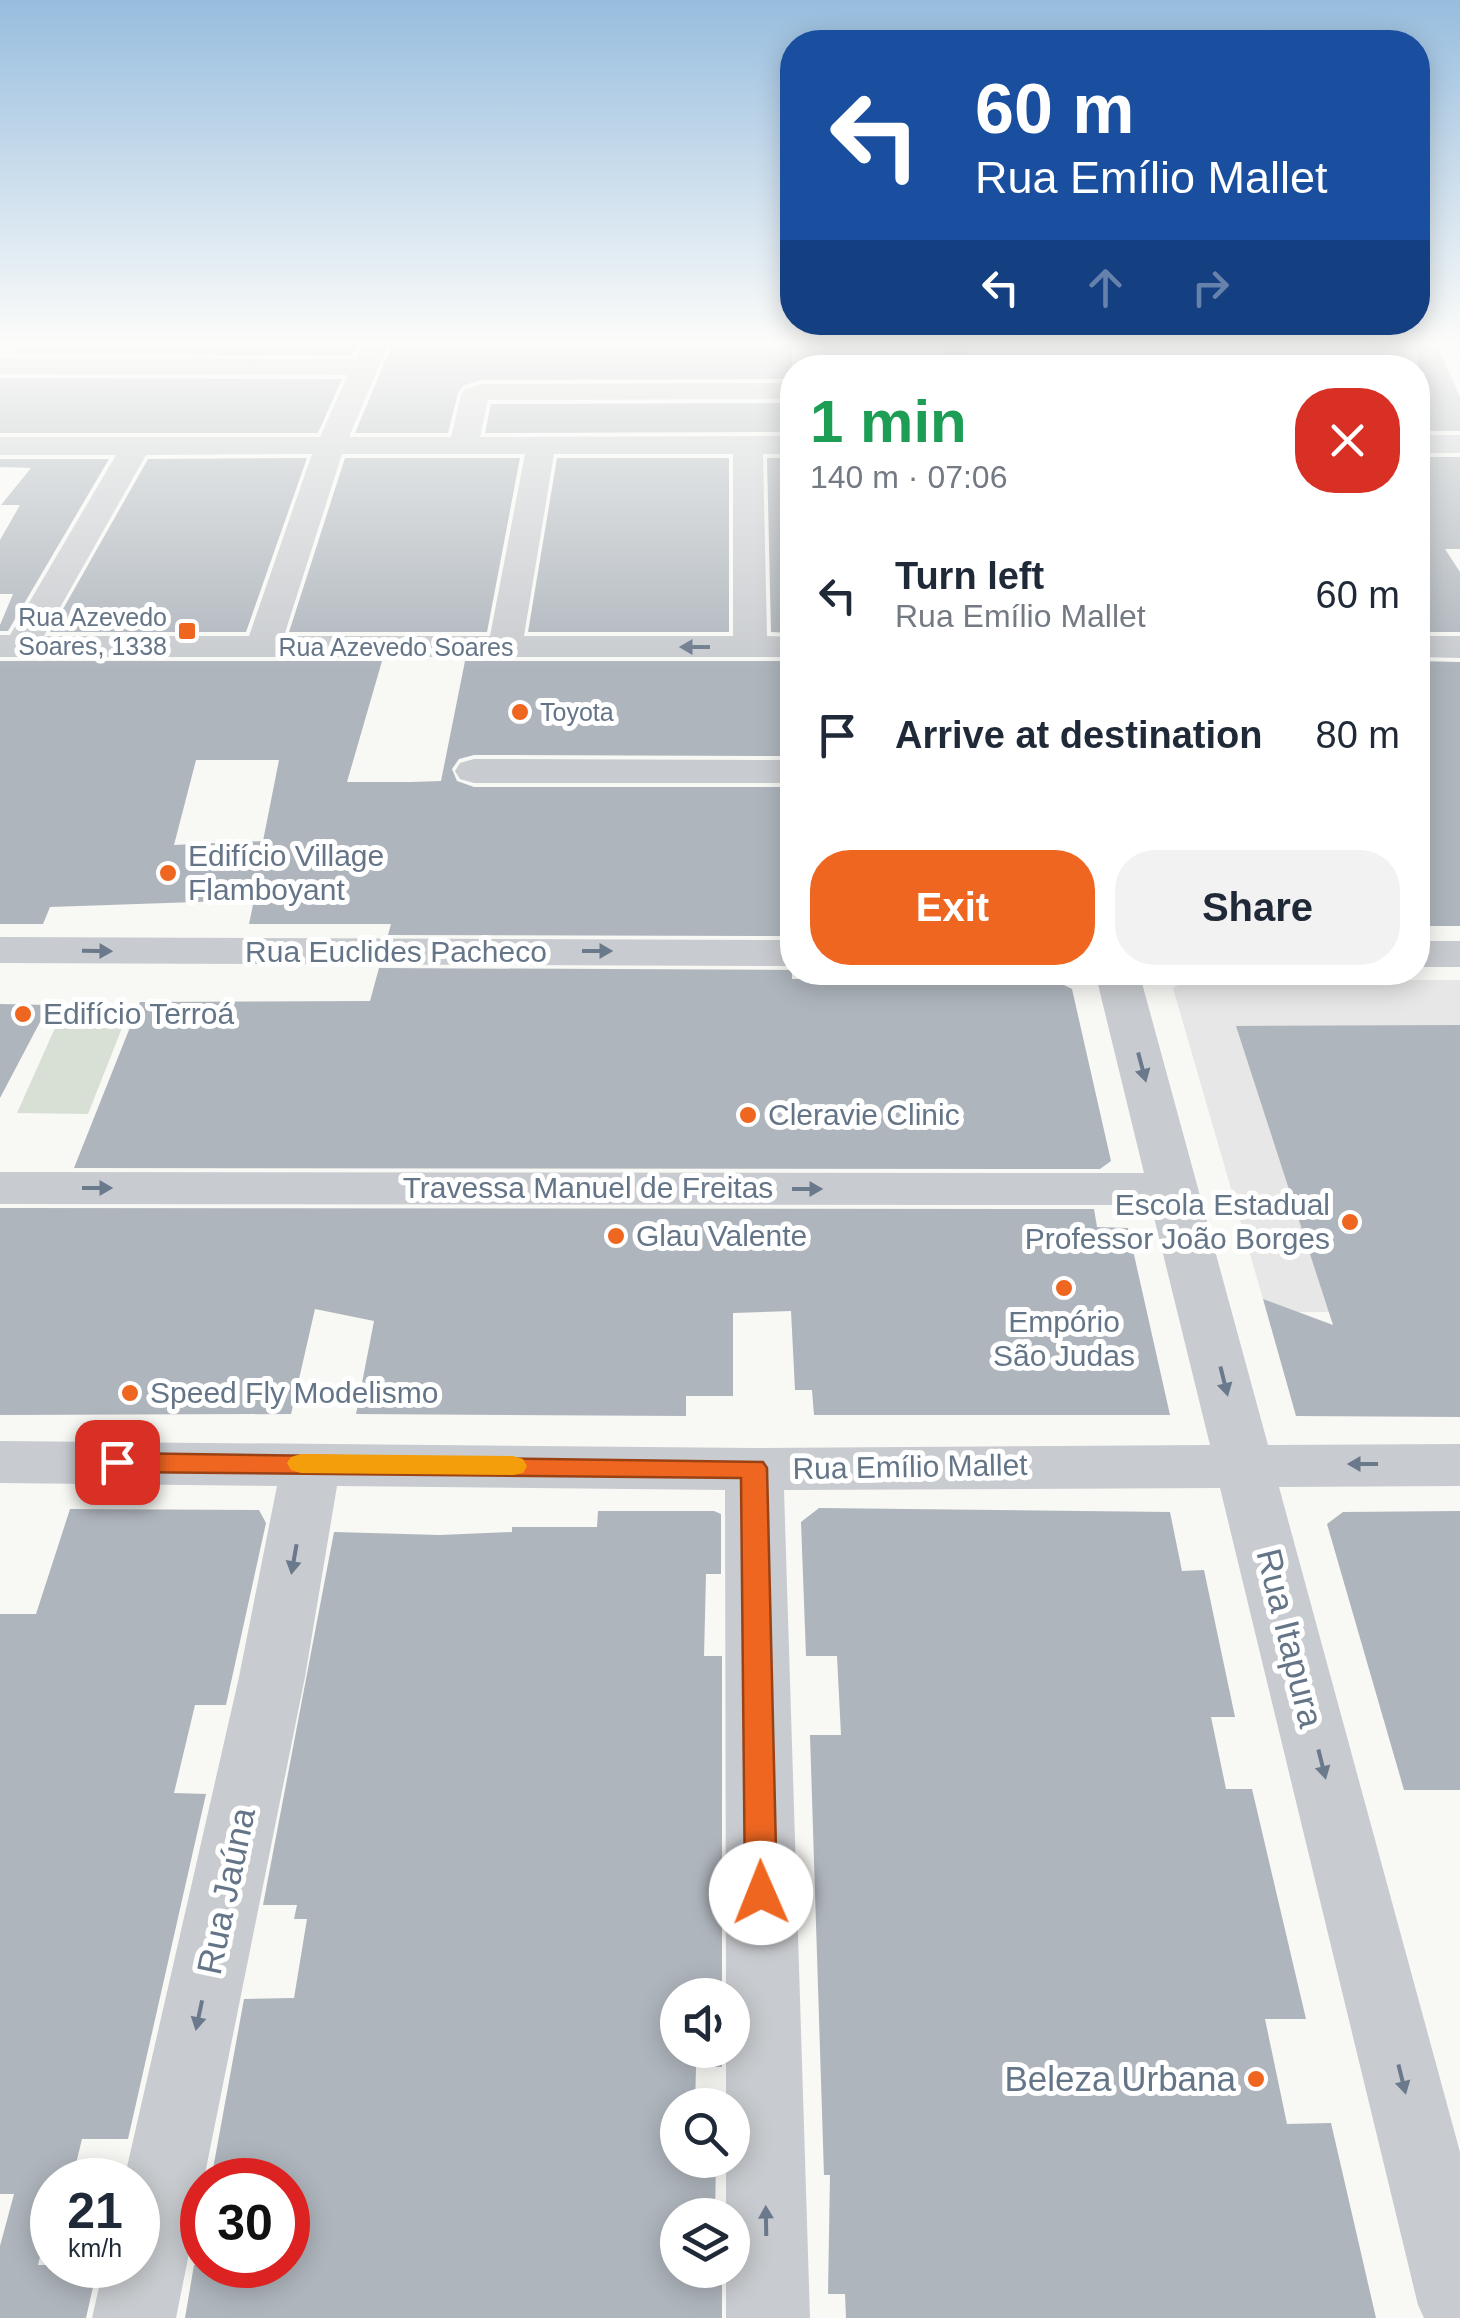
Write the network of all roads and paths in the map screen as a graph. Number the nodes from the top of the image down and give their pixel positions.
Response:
1 (131, 453) edge
2 (328, 453) edge
3 (541, 453) edge
4 (748, 453) edge
5 (10, 646) edge
6 (263, 646) junction
7 (505, 647) junction
8 (750, 647) junction
9 (780, 647) edge
10 (1430, 647) edge
11 (1460, 647) edge
12 (474, 771) dead end
13 (780, 772) edge
14 (0, 950) edge
15 (780, 952) edge
16 (1430, 954) edge
17 (1460, 954) edge
18 (1120, 985) edge
19 (0, 1188) edge
20 (1175, 1190) junction
21 (0, 1462) edge
22 (1245, 1463) junction
23 (311, 1464) junction
24 (1460, 1465) edge
25 (754, 1468) junction
26 (1460, 2305) edge
27 (134, 2318) edge
28 (768, 2318) edge

1 - 5 street
2 - 6 street
3 - 7 street
4 - 8 street
5 - 6 street, Rua Azevedo Soares
6 - 7 street, Rua Azevedo Soares
8 -> 7 street, Rua Azevedo Soares
8 - 9 street, Rua Azevedo Soares
10 - 11 street
12 - 13 street
14 -> 15 street, Rua Euclides Pacheco
16 - 17 street
18 -> 20 street, Rua Itapura
19 -> 20 street, Travessa Manuel de Freitas
20 -> 22 street, Rua Itapura
21 - 23 street, Rua Emílio Mallet
24 -> 22 street, Rua Emílio Mallet
22 - 25 street, Rua Emílio Mallet
22 -> 26 street, Rua Itapura
23 - 25 street, Rua Emílio Mallet
23 -> 27 street, Rua Jaúna
28 -> 25 street

